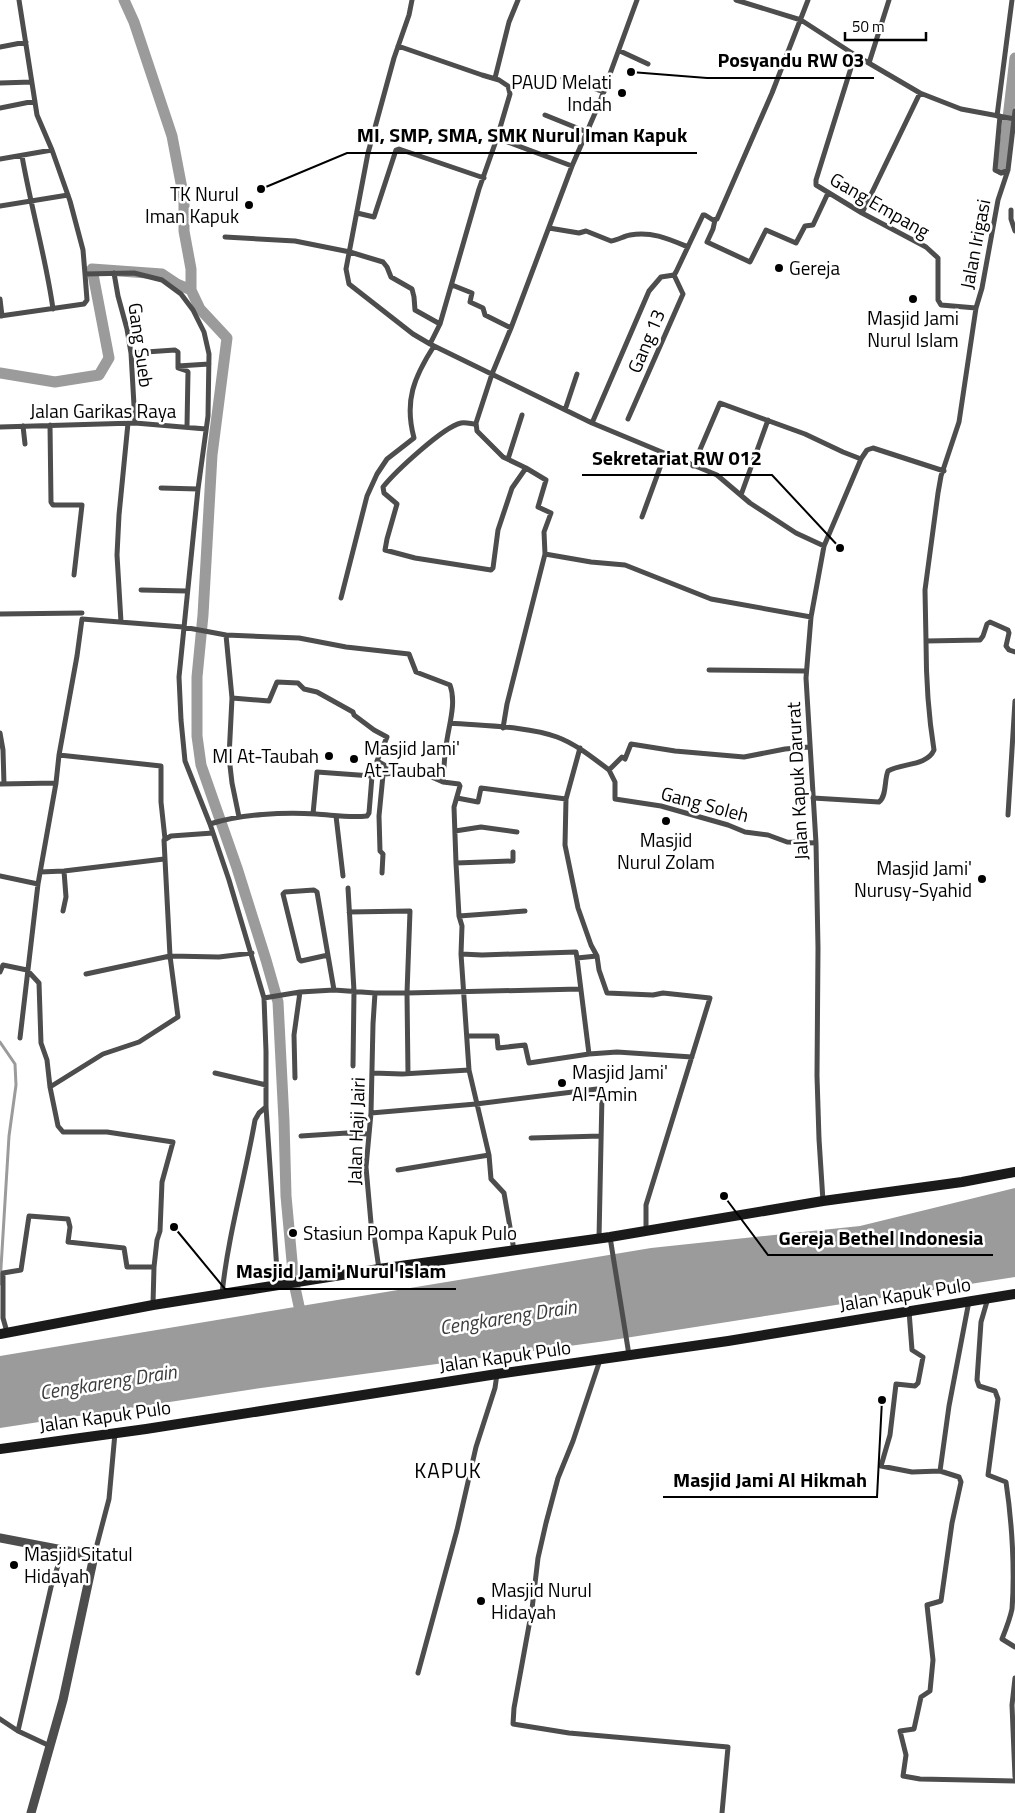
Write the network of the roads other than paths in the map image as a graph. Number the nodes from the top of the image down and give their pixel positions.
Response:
1 (20, 0) edge
2 (412, 0) edge
3 (518, 0) edge
4 (637, 0) edge
5 (736, 0) edge
6 (808, 0) edge
7 (890, 0) edge
8 (1012, 0) edge
9 (801, 20) junction
10 (26, 42) junction
11 (398, 46) junction
12 (0, 47) edge
13 (620, 51) junction
14 (855, 55) junction
15 (869, 63) junction
16 (648, 64) dead end
17 (495, 78) junction
18 (563, 78) dead end
19 (0, 82) edge
20 (32, 82) junction
21 (604, 92) junction
22 (920, 92) junction
23 (35, 101) junction
24 (0, 108) edge
25 (1015, 111) edge
26 (545, 115) dead end
27 (1000, 116) junction
28 (1013, 119) edge
29 (587, 132) junction
30 (497, 138) junction
31 (52, 150) junction
32 (22, 156) junction
33 (0, 159) edge
34 (572, 166) junction
35 (1008, 170) junction
36 (484, 178) junction
37 (828, 193) junction
38 (68, 195) junction
39 (31, 201) junction
40 (0, 206) edge
41 (1011, 210) dead end
42 (357, 213) junction
43 (862, 213) junction
44 (715, 220) junction
45 (549, 228) junction
46 (1015, 231) edge
47 (225, 237) dead end
48 (688, 247) junction
49 (350, 252) junction
50 (114, 273) junction
51 (87, 274) junction
52 (674, 275) junction
53 (452, 286) junction
54 (0, 298) edge
55 (976, 308) junction
56 (53, 309) junction
57 (1, 316) edge
58 (440, 324) junction
59 (511, 328) junction
60 (432, 345) junction
61 (131, 353) junction
62 (209, 364) junction
63 (178, 366) junction
64 (492, 374) junction
65 (577, 374) dead end
66 (565, 410) junction
67 (522, 415) dead end
68 (628, 419) dead end
69 (768, 420) junction
70 (135, 422) junction
71 (128, 423) junction
72 (592, 423) junction
73 (476, 424) junction
74 (50, 425) junction
75 (23, 426) junction
76 (187, 426) junction
77 (0, 427) edge
78 (206, 429) junction
79 (25, 444) dead end
80 (665, 454) junction
81 (508, 459) junction
82 (861, 459) junction
83 (693, 466) junction
84 (526, 468) junction
85 (944, 471) junction
86 (161, 488) dead end
87 (198, 489) junction
88 (741, 495) junction
89 (642, 517) dead end
90 (824, 546) junction
91 (545, 554) junction
92 (74, 575) dead end
93 (141, 590) dead end
94 (187, 591) junction
95 (341, 598) dead end
96 (82, 613) dead end
97 (0, 614) edge
98 (811, 617) junction
99 (121, 622) junction
100 (183, 627) junction
101 (226, 635) junction
102 (926, 641) junction
103 (1015, 652) edge
104 (709, 670) dead end
105 (806, 671) junction
106 (232, 698) junction
107 (1015, 701) edge
108 (450, 723) junction
109 (503, 728) junction
110 (0, 733) edge
111 (809, 747) junction
112 (580, 748) junction
113 (59, 755) junction
114 (609, 770) junction
115 (384, 774) junction
116 (372, 776) junction
117 (443, 782) junction
118 (56, 783) junction
119 (2, 784) edge
120 (457, 798) junction
121 (813, 798) junction
122 (566, 799) junction
123 (313, 814) junction
124 (1008, 815) dead end
125 (336, 816) junction
126 (238, 818) junction
127 (210, 824) junction
128 (455, 831) junction
129 (517, 832) dead end
130 (213, 833) junction
131 (165, 839) junction
132 (816, 843) junction
133 (513, 852) dead end
134 (164, 859) junction
135 (456, 863) junction
136 (64, 871) junction
137 (40, 872) junction
138 (382, 873) dead end
139 (0, 876) edge
140 (343, 876) dead end
141 (38, 884) junction
142 (348, 888) dead end
143 (63, 911) dead end
144 (525, 911) dead end
145 (349, 912) junction
146 (459, 916) junction
147 (252, 953) junction
148 (461, 954) junction
149 (328, 955) junction
150 (170, 956) junction
151 (597, 956) junction
152 (577, 958) junction
153 (27, 970) junction
154 (0, 972) edge
155 (86, 974) dead end
156 (580, 989) junction
157 (334, 990) junction
158 (354, 991) junction
159 (298, 992) junction
160 (465, 992) junction
161 (375, 993) junction
162 (407, 993) junction
163 (264, 998) junction
164 (468, 1036) junction
165 (20, 1038) dead end
166 (590, 1054) junction
167 (692, 1057) junction
168 (353, 1066) dead end
169 (469, 1070) junction
170 (216, 1073) dead end
171 (373, 1073) junction
172 (408, 1074) junction
173 (295, 1078) dead end
174 (266, 1085) junction
175 (50, 1087) junction
176 (476, 1104) junction
177 (266, 1107) junction
178 (371, 1113) junction
179 (368, 1134) junction
180 (301, 1136) dead end
181 (601, 1136) junction
182 (531, 1138) dead end
183 (488, 1155) junction
184 (398, 1170) dead end
185 (1015, 1172) edge
186 (823, 1201) junction
187 (646, 1231) junction
188 (598, 1238) junction
189 (611, 1241) junction
190 (514, 1250) junction
191 (154, 1267) junction
192 (379, 1269) junction
193 (282, 1286) junction
194 (222, 1294) junction
195 (1015, 1294) edge
196 (988, 1298) junction
197 (969, 1301) junction
198 (153, 1305) junction
199 (909, 1311) junction
200 (4, 1334) edge
201 (629, 1355) junction
202 (600, 1360) junction
203 (497, 1374) junction
204 (115, 1432) junction
205 (0, 1449) edge
206 (940, 1471) junction
207 (0, 1538) edge
208 (63, 1549) junction
209 (94, 1556) junction
210 (1014, 1646) edge
211 (418, 1673) dead end
212 (1015, 1678) edge
213 (0, 1719) edge
214 (18, 1731) junction
215 (50, 1746) junction
216 (1015, 1779) edge
217 (31, 1813) edge
218 (722, 1813) edge

1 - 10 street
2 - 11 street
3 - 17 street
4 - 13 street
5 - 9 street
6 - 9 street
7 - 15 street
8 - 27 street
9 - 14 street
9 - 44 street
10 - 12 street
10 - 20 street
11 - 17 street
11 - 42 street
13 - 16 street
13 - 21 street
14 - 15 street
14 - 37 street, Gang Empang
15 - 22 street
17 - 30 street
18 - 21 street
19 - 20 street
20 - 23 street
21 - 29 street
22 - 27 street
22 - 43 street
23 - 24 street
23 - 31 street
25 - 28 street, Jalan Irigasi
26 - 29 street
27 - 28 street
27 - 35 street
28 - 35 street, Jalan Irigasi
29 - 34 street
30 - 34 street
30 - 36 street
31 - 32 street
31 - 38 street
32 - 33 street
32 - 39 street
34 - 45 street
35 - 55 street, Jalan Irigasi
36 - 42 street
36 - 53 street
37 - 43 street, Gang Empang
37 - 44 street
38 - 39 street
38 - 51 street
39 - 40 street
39 - 56 street
41 - 46 street
42 - 49 street
43 - 55 street, Gang Empang
44 - 48 street
45 - 48 street
45 - 59 street
47 - 49 street
48 - 52 street
49 - 58 street
49 - 60 street
50 - 51 street
50 - 61 street, Gang Sueb
50 - 62 street
51 - 56 street
52 - 68 street, Gang 13
52 - 72 street
53 - 58 street
53 - 59 street
54 - 57 street
55 - 85 street, Jalan Irigasi
56 - 57 street
58 - 60 street
59 - 64 street
60 - 64 street
60 - 95 street
61 - 63 street
61 - 70 street, Gang Sueb
62 - 63 street
62 - 78 street
63 - 76 street
64 - 66 street
64 - 73 street
65 - 66 street
66 - 72 street
67 - 81 street
69 - 82 street
69 - 83 street
69 - 88 street
70 - 71 street, Jalan Garikas Raya
70 - 76 street, Jalan Garikas Raya
71 - 74 street, Jalan Garikas Raya
71 - 99 street
72 - 80 street
73 - 81 street
73 - 84 street
74 - 75 street, Jalan Garikas Raya
74 - 92 street
75 - 77 street, Jalan Garikas Raya
75 - 79 street
76 - 78 street, Jalan Garikas Raya
78 - 87 street
80 - 83 street
80 - 89 street
81 - 84 street
82 - 85 street
82 - 90 street, Jalan Kapuk Darurat
83 - 88 street
84 - 91 street
85 - 102 street, Jalan Irigasi
86 - 87 street
87 - 94 street
88 - 90 street
90 - 98 street, Jalan Kapuk Darurat
91 - 98 street
91 - 109 street
93 - 94 street
94 - 100 street
96 - 97 street
98 - 105 street, Jalan Kapuk Darurat
99 - 100 street
99 - 113 street
100 - 101 street
100 - 127 street
101 - 106 street
101 - 108 street
102 - 103 street
102 - 121 street, Jalan Irigasi
104 - 105 street
105 - 111 street, Jalan Kapuk Darurat
106 - 115 street
106 - 126 street
107 - 124 street
108 - 109 street
108 - 117 street
109 - 112 street
110 - 119 street
111 - 114 street
111 - 121 street, Jalan Kapuk Darurat
112 - 114 street
112 - 122 street
113 - 118 street
113 - 131 street
114 - 132 street, Gang Soleh
115 - 116 street
115 - 117 street
115 - 138 street
116 - 123 street
116 - 125 street
117 - 120 street
118 - 119 street
118 - 137 street
120 - 122 street
120 - 128 street
121 - 132 street, Jalan Kapuk Darurat
122 - 151 street
123 - 125 street
123 - 126 street
125 - 140 street
126 - 127 street
127 - 130 street
128 - 129 street
128 - 135 street
130 - 131 street
130 - 147 street
131 - 134 street
132 - 186 street, Jalan Kapuk Darurat
133 - 135 street
134 - 136 street
134 - 150 street
135 - 146 street
136 - 137 street
136 - 143 street
137 - 141 street
139 - 141 street
141 - 153 street
142 - 145 street
144 - 146 street
145 - 158 street
145 - 162 street
146 - 148 street
147 - 150 street
147 - 163 street
148 - 152 street
148 - 160 street
149 - 149 street
149 - 157 street
150 - 155 street
150 - 175 street
151 - 152 street
151 - 167 street
152 - 156 street
153 - 154 street
153 - 165 street
153 - 175 street
156 - 160 street
156 - 166 street
157 - 158 street
157 - 159 street
158 - 161 street
158 - 168 street
159 - 163 street
159 - 173 street
160 - 162 street
160 - 164 street
161 - 162 street
161 - 171 street, Jalan Haji Jairi
162 - 172 street
163 - 174 street
164 - 166 street
164 - 169 street
166 - 167 street
167 - 187 street
169 - 172 street
169 - 176 street
170 - 174 street
171 - 172 street
171 - 178 street, Jalan Haji Jairi
174 - 177 street
175 - 191 street
176 - 178 street
176 - 181 street
176 - 183 street
177 - 193 street
177 - 194 street
178 - 179 street, Jalan Haji Jairi
179 - 180 street
179 - 192 street, Jalan Haji Jairi
181 - 182 street
181 - 188 street
183 - 184 street
183 - 190 street
185 - 186 main road
186 - 187 main road
187 - 189 main road
188 - 189 main road
188 - 190 main road
189 - 201 street
190 - 192 main road
191 - 198 street
191 - 200 street
192 - 193 main road
193 - 194 main road
194 - 198 main road
195 - 196 main road, Jalan Kapuk Pulo
196 - 197 main road, Jalan Kapuk Pulo
196 - 210 street
197 - 199 main road, Jalan Kapuk Pulo
197 - 206 street
198 - 200 main road
199 - 201 main road, Jalan Kapuk Pulo
199 - 206 street
201 - 202 main road, Jalan Kapuk Pulo
202 - 203 main road, Jalan Kapuk Pulo
202 - 218 street
203 - 204 main road, Jalan Kapuk Pulo
203 - 211 street
204 - 205 main road, Jalan Kapuk Pulo
204 - 209 street
206 - 216 street
207 - 208 street
208 - 209 street
208 - 214 street
209 - 215 street
212 - 216 street
213 - 214 street
214 - 215 street
215 - 217 street

